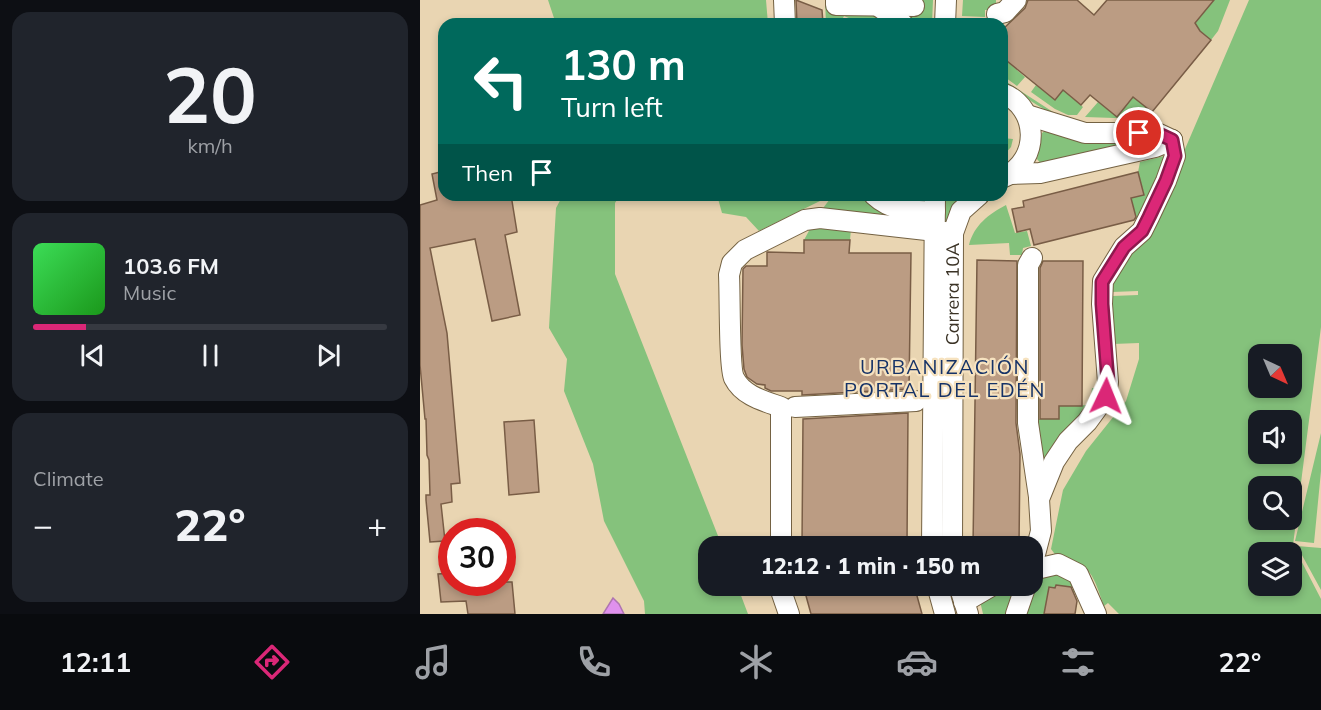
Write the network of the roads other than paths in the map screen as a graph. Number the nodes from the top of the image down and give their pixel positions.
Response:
1 (784, 0) edge
2 (836, 0) edge
3 (946, 0) edge
4 (1016, 0) edge
5 (878, 6) junction
6 (914, 6) dead end
7 (997, 14) dead end
8 (785, 18) edge
9 (895, 18) edge
10 (945, 18) edge
11 (1008, 95) edge
12 (1028, 115) junction
13 (1172, 140) junction
14 (1008, 175) edge
15 (1008, 176) edge
16 (881, 201) edge
17 (972, 201) edge
18 (939, 217) edge
19 (1032, 258) dead end
20 (916, 401) dead end
21 (795, 406) dead end
22 (1039, 499) junction
23 (781, 536) edge
24 (932, 536) edge
25 (952, 536) edge
26 (1040, 536) edge
27 (1043, 566) edge
28 (783, 596) edge
29 (940, 596) edge
30 (1022, 596) edge
31 (789, 614) edge
32 (945, 614) edge
33 (1016, 614) edge
34 (1096, 614) edge

1 - 8 street
2 - 5 street
3 - 10 street
4 - 7 street
5 - 6 street
5 - 9 street
11 - 12 street
12 - 13 street
12 - 14 street
13 - 15 street
13 - 22 street
16 - 18 street
17 - 18 street, Carrera 10A
18 - 23 street
18 - 24 street
18 - 25 street, Carrera 10A
19 - 22 street
20 - 21 street
22 - 26 street
27 - 34 street
28 - 31 street
29 - 32 street
30 - 33 street

